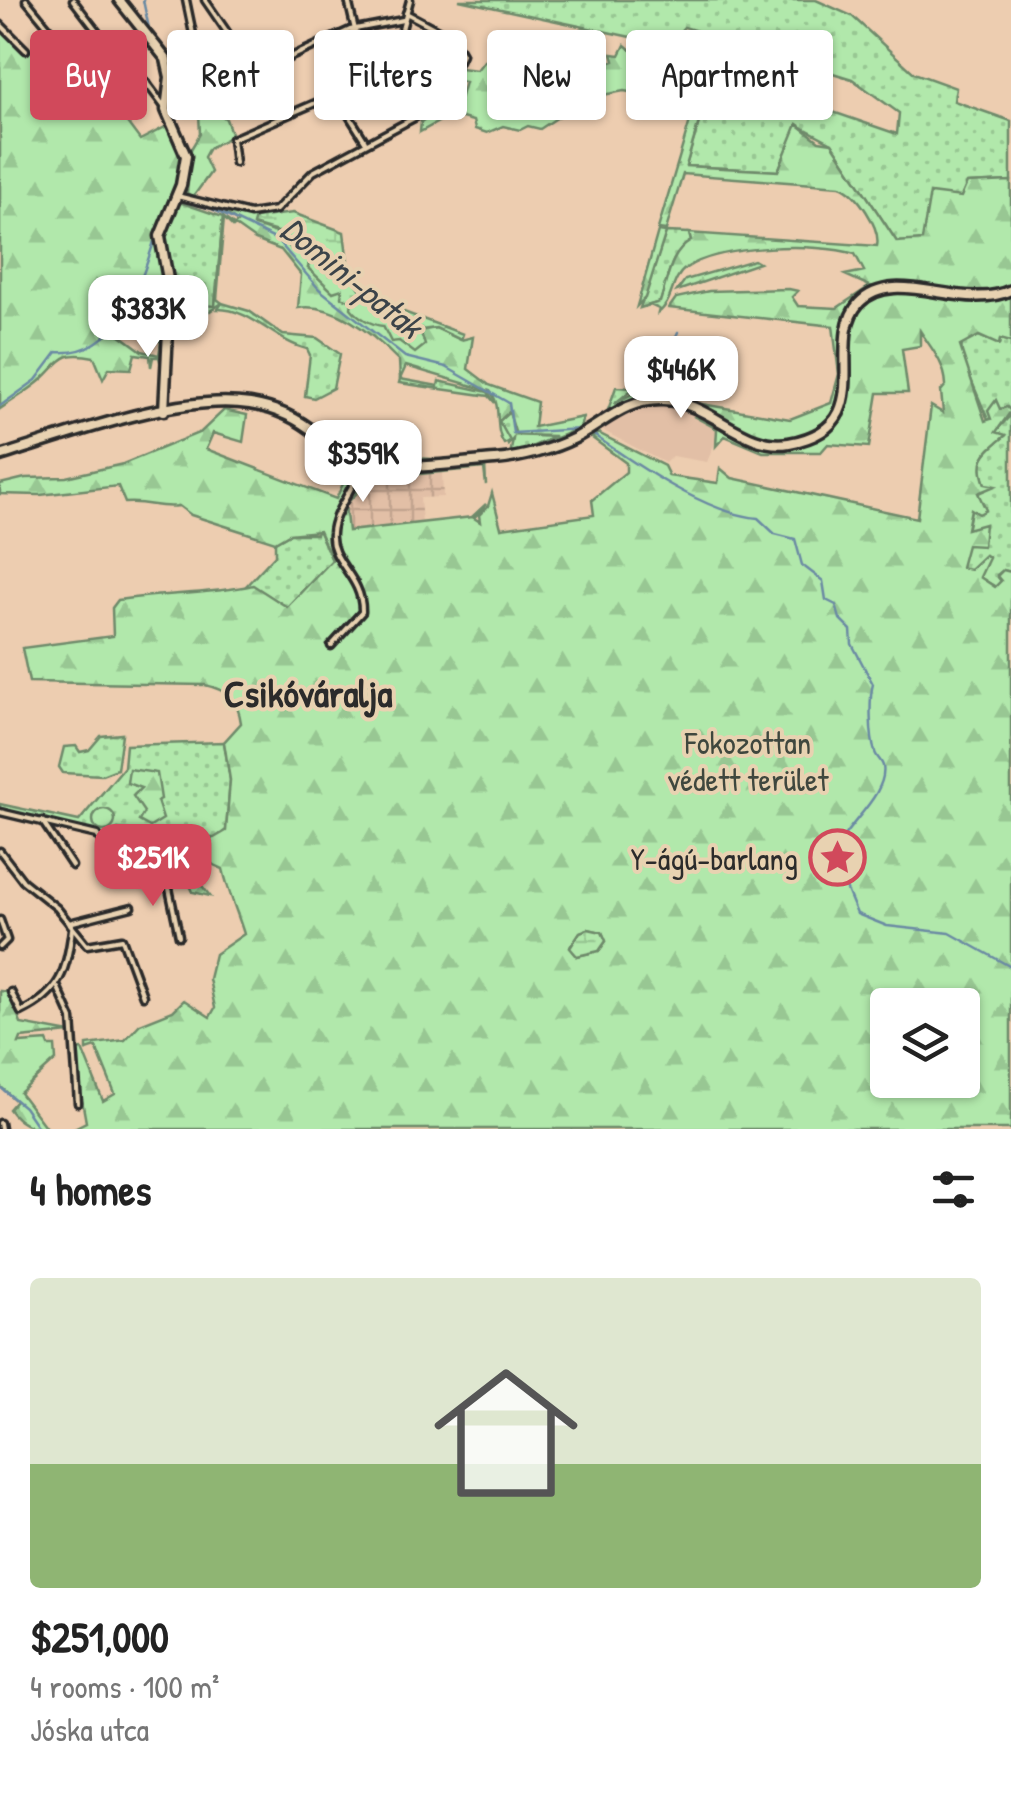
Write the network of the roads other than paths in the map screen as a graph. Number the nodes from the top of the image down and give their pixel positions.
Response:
1 (26, 0) edge
2 (73, 0) edge
3 (119, 0) edge
4 (186, 0) edge
5 (205, 0) edge
6 (348, 0) edge
7 (410, 0) edge
8 (406, 13) junction
9 (403, 20) junction
10 (0, 24) edge
11 (50, 30) edge
12 (96, 30) edge
13 (192, 30) edge
14 (225, 30) edge
15 (355, 30) joint
16 (401, 30) edge
17 (438, 30) edge
18 (26, 50) dead end
19 (167, 63) edge
20 (147, 83) edge
21 (167, 104) edge
22 (314, 104) edge
23 (166, 110) junction
24 (351, 120) edge
25 (408, 120) edge
26 (365, 142) junction
27 (235, 163) dead end
28 (180, 197) junction
29 (1011, 290) edge
30 (164, 412) junction
31 (0, 456) edge
32 (359, 466) junction
33 (331, 646) dead end
34 (0, 812) edge
35 (42, 821) junction
36 (0, 851) edge
37 (72, 866) dead end
38 (132, 907) dead end
39 (0, 920) edge
40 (71, 926) junction
41 (179, 936) dead end
42 (0, 946) edge
43 (58, 988) junction
44 (11, 992) dead end
45 (142, 996) dead end
46 (78, 1103) dead end

1 - 11 street
2 - 12 street
3 - 19 main road
4 - 13 street
5 - 14 street
6 - 15 street
7 - 8 street
8 - 9 street
8 - 17 street
9 - 15 street
9 - 16 street
10 - 18 street
20 - 23 street
21 - 23 main road
22 - 27 street
23 - 28 main road
24 - 26 street
25 - 26 street
26 - 28 street
28 - 30 main road
29 - 32 main road
30 - 31 main road
30 - 32 main road
32 - 33 street
34 - 35 street
35 - 37 street
35 - 41 street
36 - 40 street
38 - 40 street
39 - 42 street
40 - 43 street
40 - 45 street
43 - 44 street
43 - 46 street

